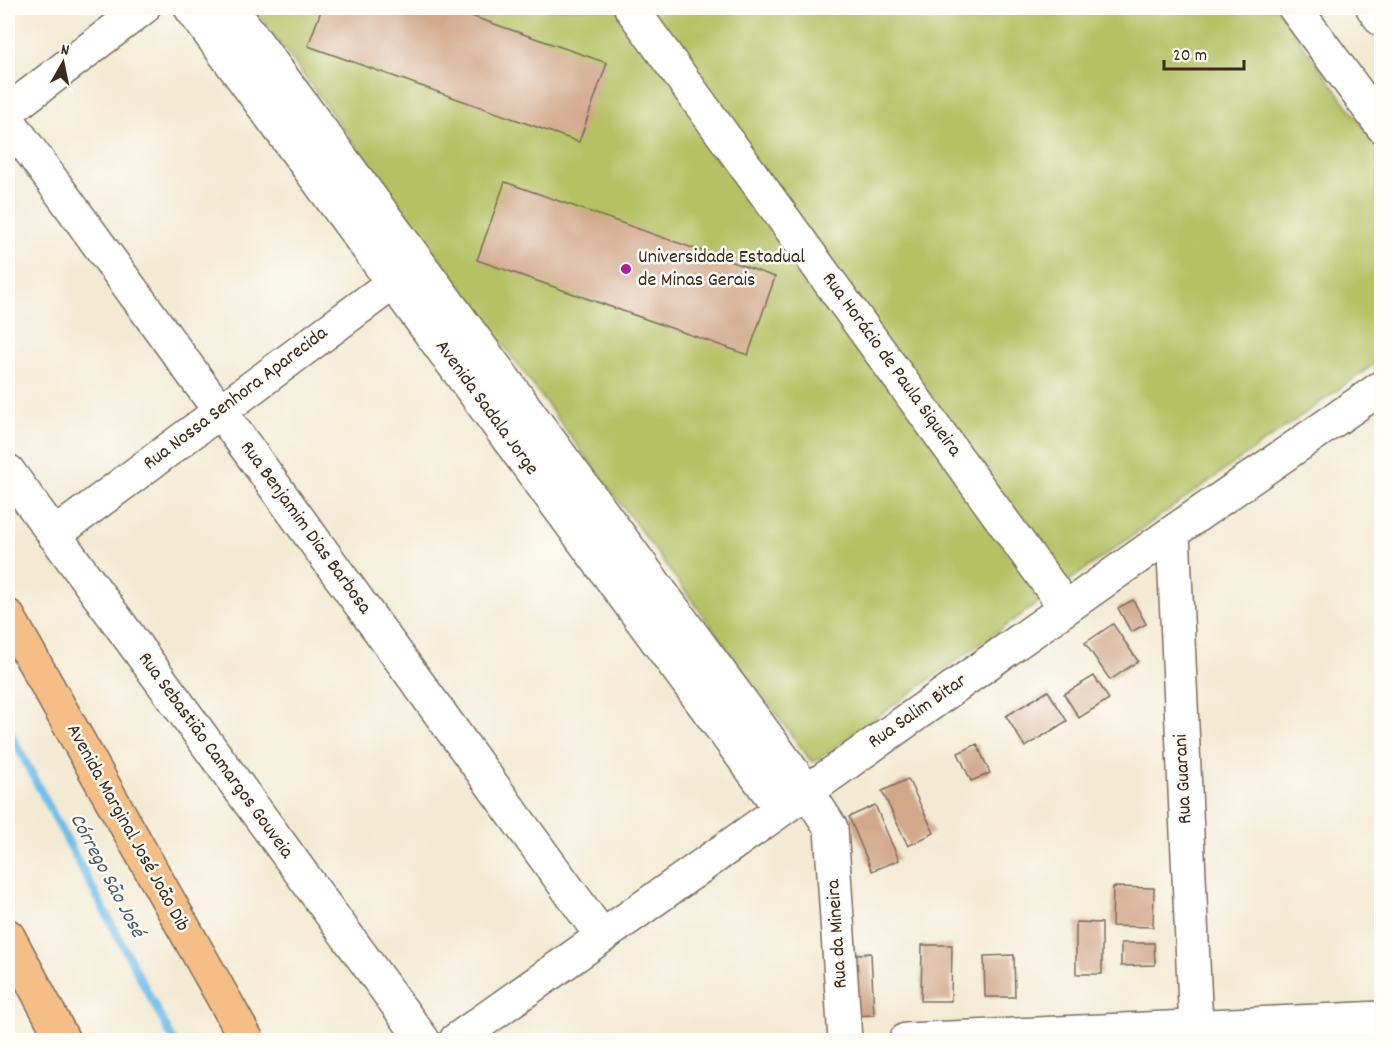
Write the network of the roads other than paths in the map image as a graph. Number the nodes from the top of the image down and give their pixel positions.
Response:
1 (143, 8) edge
2 (191, 8) edge
3 (231, 8) edge
4 (631, 8) edge
5 (1373, 8) edge
6 (1304, 11) edge
7 (1382, 20) edge
8 (8, 111) edge
9 (8, 120) edge
10 (1382, 126) edge
11 (406, 273) junction
12 (1382, 387) edge
13 (220, 411) junction
14 (8, 471) edge
15 (1173, 532) junction
16 (54, 535) junction
17 (1066, 608) junction
18 (8, 616) edge
19 (794, 800) junction
20 (8, 936) edge
21 (602, 936) junction
22 (1382, 1018) edge
23 (1196, 1027) junction
24 (63, 1041) edge
25 (247, 1041) edge
26 (423, 1041) edge
27 (456, 1041) edge
28 (845, 1041) edge
29 (906, 1041) edge

1 - 8 street
2 - 11 street, Avenida Sadala Jorge
3 - 11 street, Avenida Sadala Jorge
4 - 17 street, Rua Horácio de Paula Siqueira
5 - 7 street
6 - 10 street
9 - 13 street, Rua Benjamim Dias Barbosa
11 - 13 street, Rua Nossa Senhora Aparecida
11 - 19 street, Avenida Sadala Jorge
12 - 15 street, Rua Salim Bitar
13 - 16 street, Rua Nossa Senhora Aparecida
13 - 21 street, Rua Benjamim Dias Barbosa
14 - 16 street, Rua Sebastião Camargos Gouveia
15 - 17 street, Rua Salim Bitar
15 - 23 street, Rua Guarani
16 - 26 street, Rua Sebastião Camargos Gouveia
17 - 19 street, Rua Salim Bitar
18 - 25 main road, Avenida Marginal José João Dib
19 - 21 street, Rua Salim Bitar
19 - 28 street, Rua da Mineira
20 - 24 main road
21 - 27 street, Rua Salim Bitar
22 - 23 street
23 - 29 street

